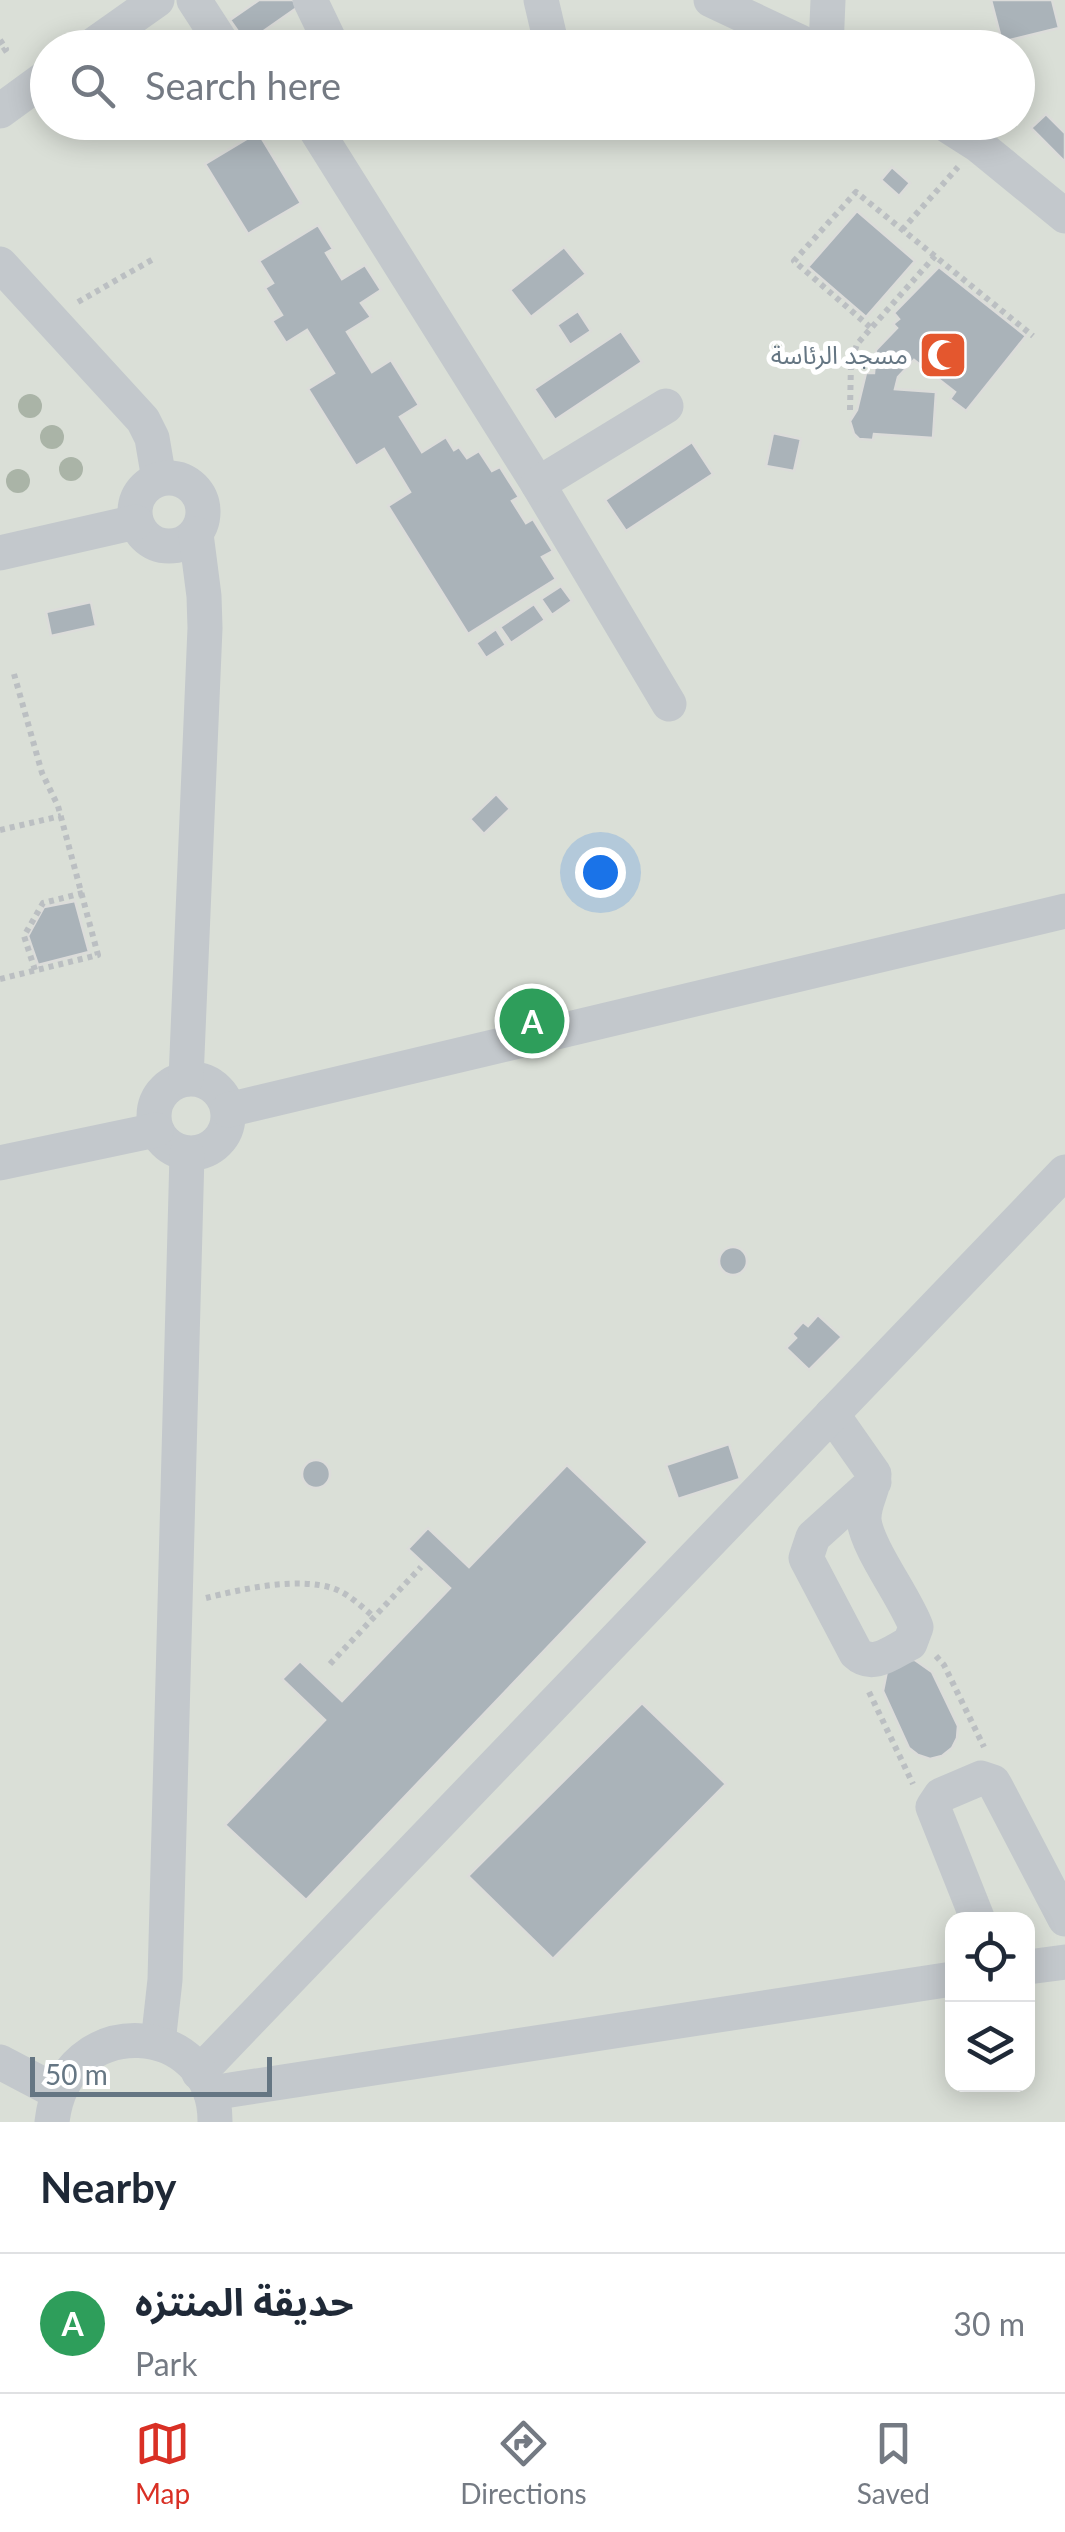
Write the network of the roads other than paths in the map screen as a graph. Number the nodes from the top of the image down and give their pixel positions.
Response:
1 (158, 0) edge
2 (194, 0) edge
3 (310, 0) edge
4 (711, 0) edge
5 (828, 0) edge
6 (115, 30) edge
7 (214, 30) edge
8 (324, 30) edge
9 (770, 30) edge
10 (809, 30) edge
11 (30, 89) edge
12 (0, 110) edge
13 (323, 140) edge
14 (970, 140) edge
15 (1065, 216) edge
16 (0, 264) edge
17 (666, 406) dead end
18 (159, 479) junction
19 (538, 484) junction
20 (136, 522) junction
21 (196, 534) junction
22 (0, 553) edge
23 (669, 704) dead end
24 (1065, 911) edge
25 (186, 1079) junction
26 (228, 1110) junction
27 (156, 1130) junction
28 (186, 1154) junction
29 (0, 1163) edge
30 (1065, 1172) edge
31 (832, 1414) junction
32 (874, 1482) junction
33 (975, 1912) edge
34 (1065, 1919) edge
35 (1065, 1962) edge
36 (1035, 1966) edge
37 (945, 1980) edge
38 (158, 2043) junction
39 (0, 2062) edge
40 (208, 2096) edge
41 (54, 2107) edge

1 - 6 lane
2 - 7 lane
3 - 8 lane
4 - 9 lane
5 - 10 lane
11 - 12 lane
13 - 19 lane
14 - 15 lane
16 - 18 lane
17 - 19 lane
18 - 20 lane
18 - 21 lane
19 - 23 lane
20 - 21 lane
20 - 22 lane
21 - 25 lane
24 - 26 lane
25 - 26 lane
25 - 27 lane
26 - 28 lane
27 - 28 lane
27 - 29 lane
28 - 38 lane
30 - 31 lane
31 - 32 lane
31 - 40 lane
32 - 32 lane
33 - 34 lane
35 - 36 lane
37 - 40 lane
38 - 40 lane
38 - 41 lane
39 - 41 lane

